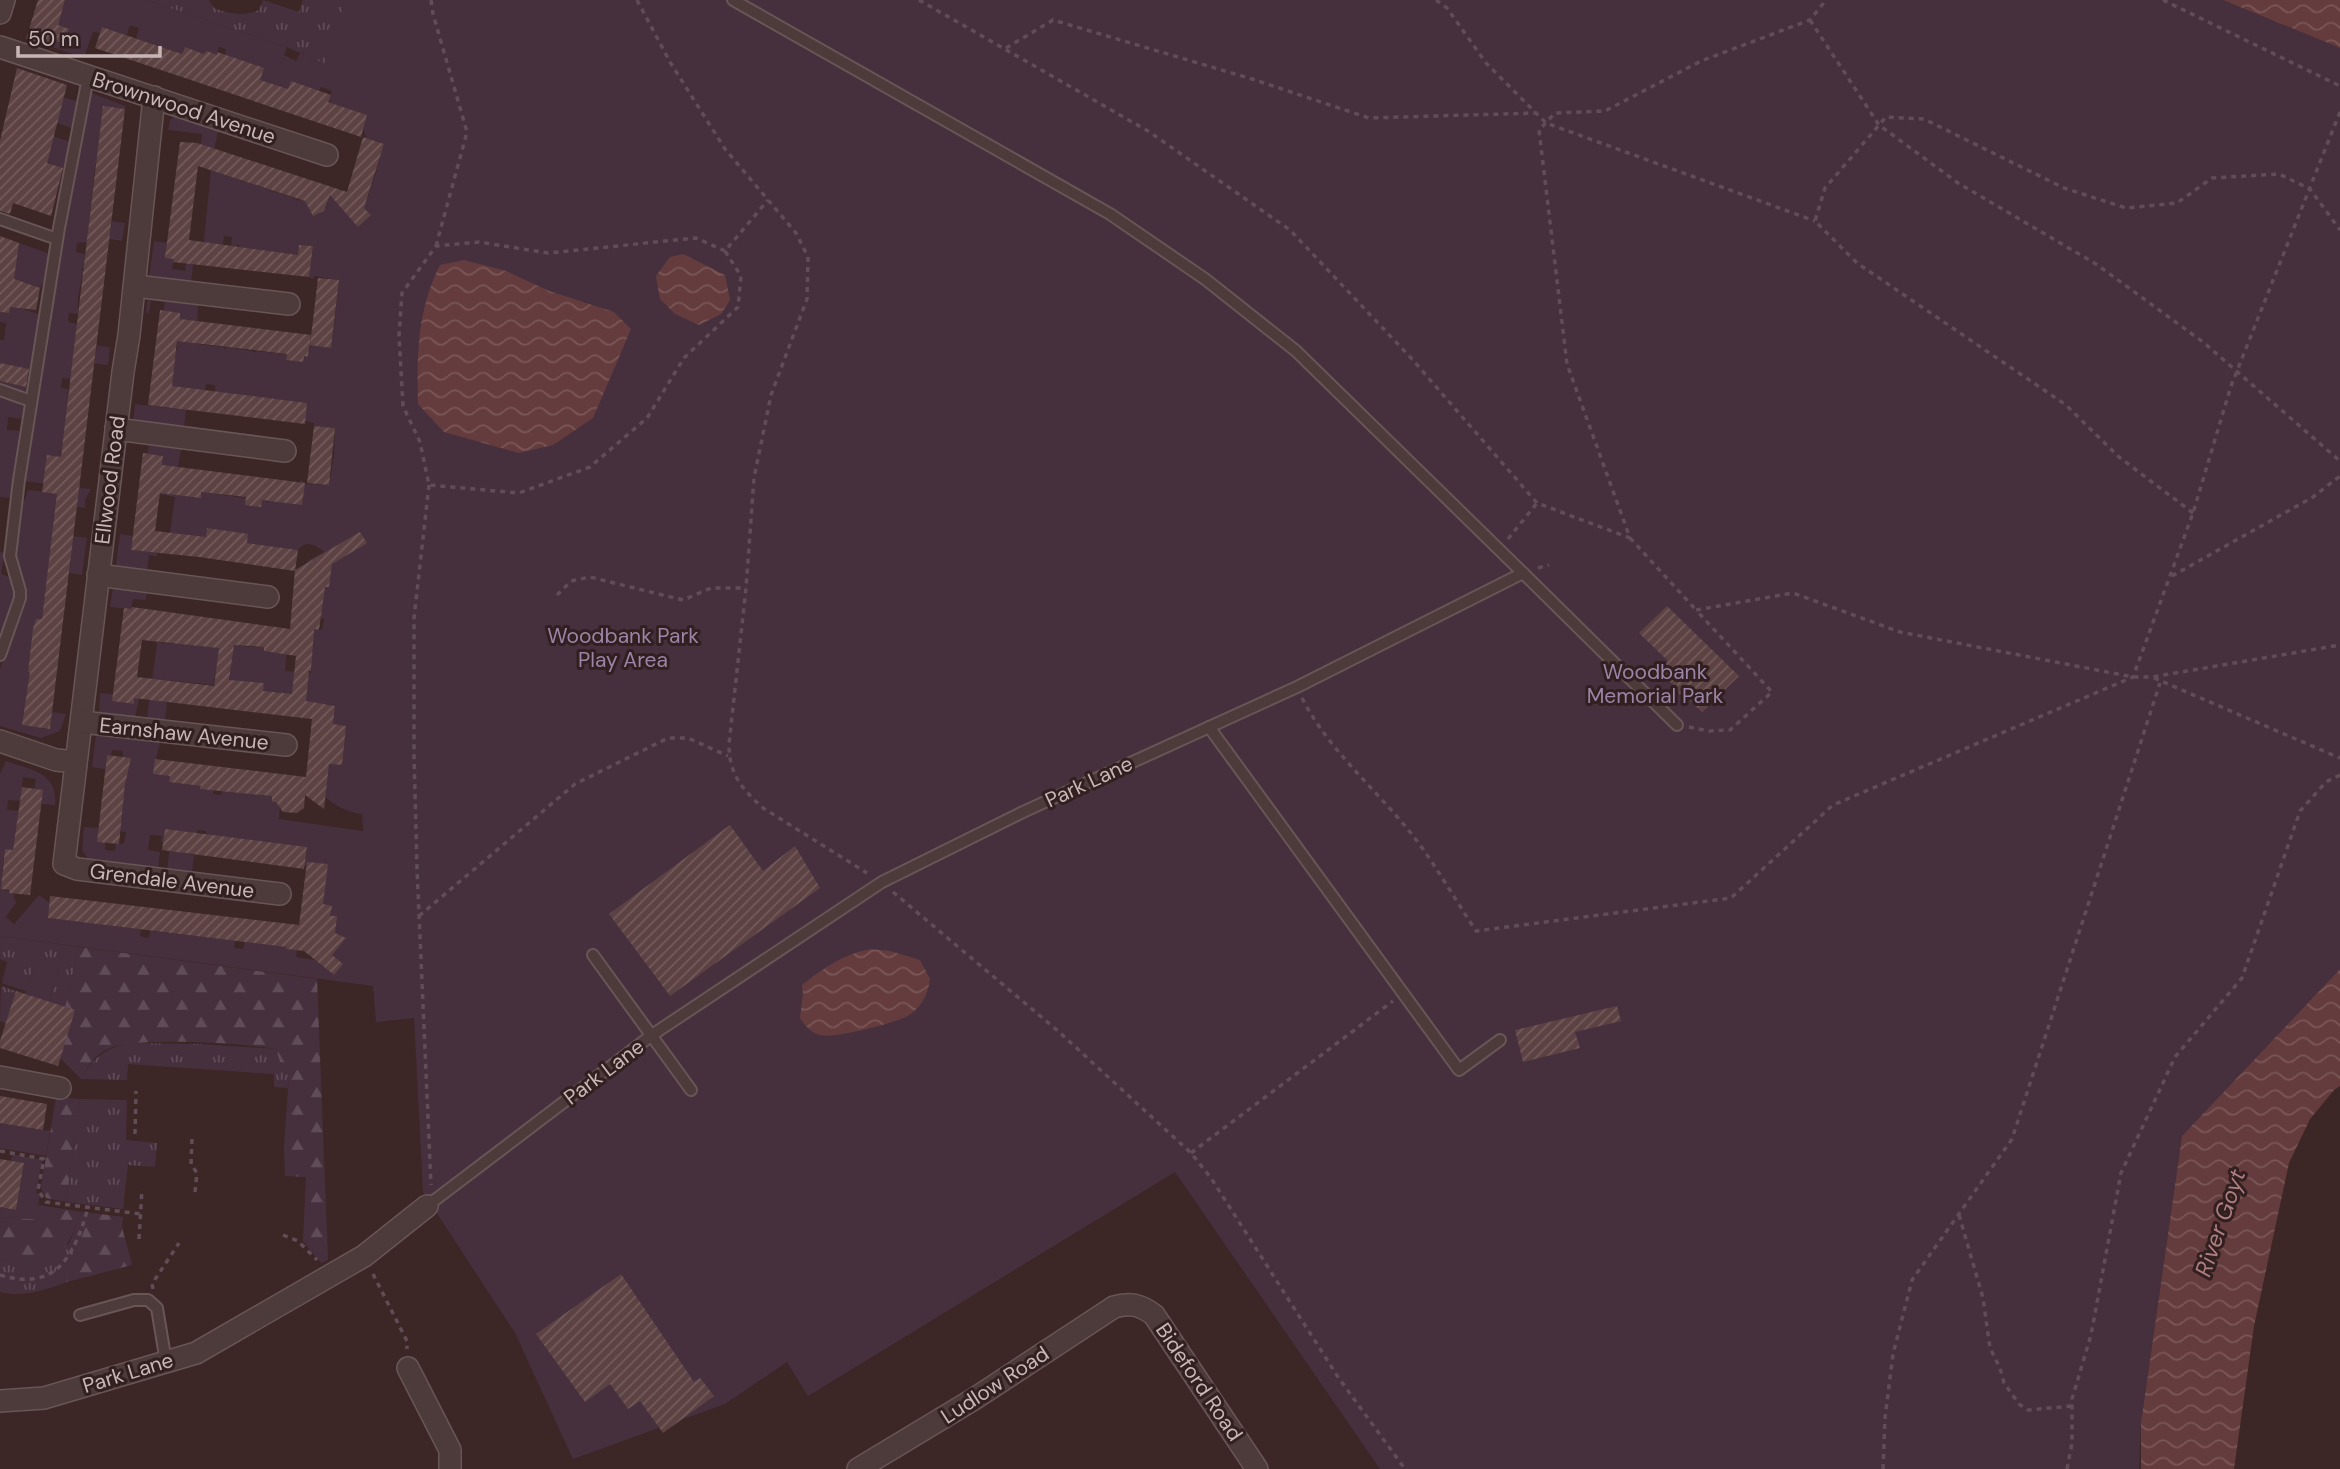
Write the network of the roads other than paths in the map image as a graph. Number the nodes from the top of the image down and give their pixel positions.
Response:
1 (4, 0) edge
2 (733, 0) edge
3 (0, 13) edge
4 (0, 47) edge
5 (86, 88) dead end
6 (154, 97) junction
7 (327, 155) dead end
8 (0, 219) edge
9 (57, 239) junction
10 (135, 286) junction
11 (289, 304) dead end
12 (0, 390) edge
13 (31, 401) junction
14 (116, 429) junction
15 (285, 451) dead end
16 (1523, 573) junction
17 (98, 575) junction
18 (268, 597) dead end
19 (0, 655) edge
20 (82, 722) junction
21 (1677, 725) road end
22 (1209, 727) junction
23 (0, 741) edge
24 (286, 745) dead end
25 (76, 761) junction
26 (64, 864) joint
27 (280, 894) dead end
28 (593, 955) dead end
29 (652, 1035) junction
30 (1500, 1040) dead end
31 (0, 1077) edge
32 (60, 1088) dead end
33 (691, 1090) dead end
34 (430, 1204) joint
35 (1132, 1304) joint
36 (80, 1315) dead end
37 (166, 1362) junction
38 (408, 1368) road end
39 (0, 1401) edge
40 (450, 1469) edge
41 (858, 1469) edge
42 (1257, 1469) edge

1 - 3 street
2 - 16 lane
4 - 6 street, Brownwood Avenue
5 - 9 lane
6 - 7 street, Brownwood Avenue
6 - 10 street, Ellwood Road
8 - 9 lane
9 - 13 lane
10 - 11 street
10 - 14 street, Ellwood Road
12 - 13 lane
13 - 19 lane
14 - 15 street
14 - 17 street, Ellwood Road
16 - 21 lane
16 - 22 lane, Park Lane
17 - 18 street
17 - 20 street, Ellwood Road
20 - 24 street, Earnshaw Avenue
20 - 25 street, Ellwood Road
22 - 29 lane, Park Lane
22 - 30 lane
23 - 25 street
25 - 26 street, Ellwood Road
26 - 27 street, Grendale Avenue
28 - 29 lane
29 - 33 lane
29 - 34 lane, Park Lane
31 - 32 street
34 - 37 street, Park Lane
35 - 41 street, Ludlow Road
35 - 42 street, Bideford Road
36 - 37 lane
37 - 39 street, Park Lane
38 - 40 street

